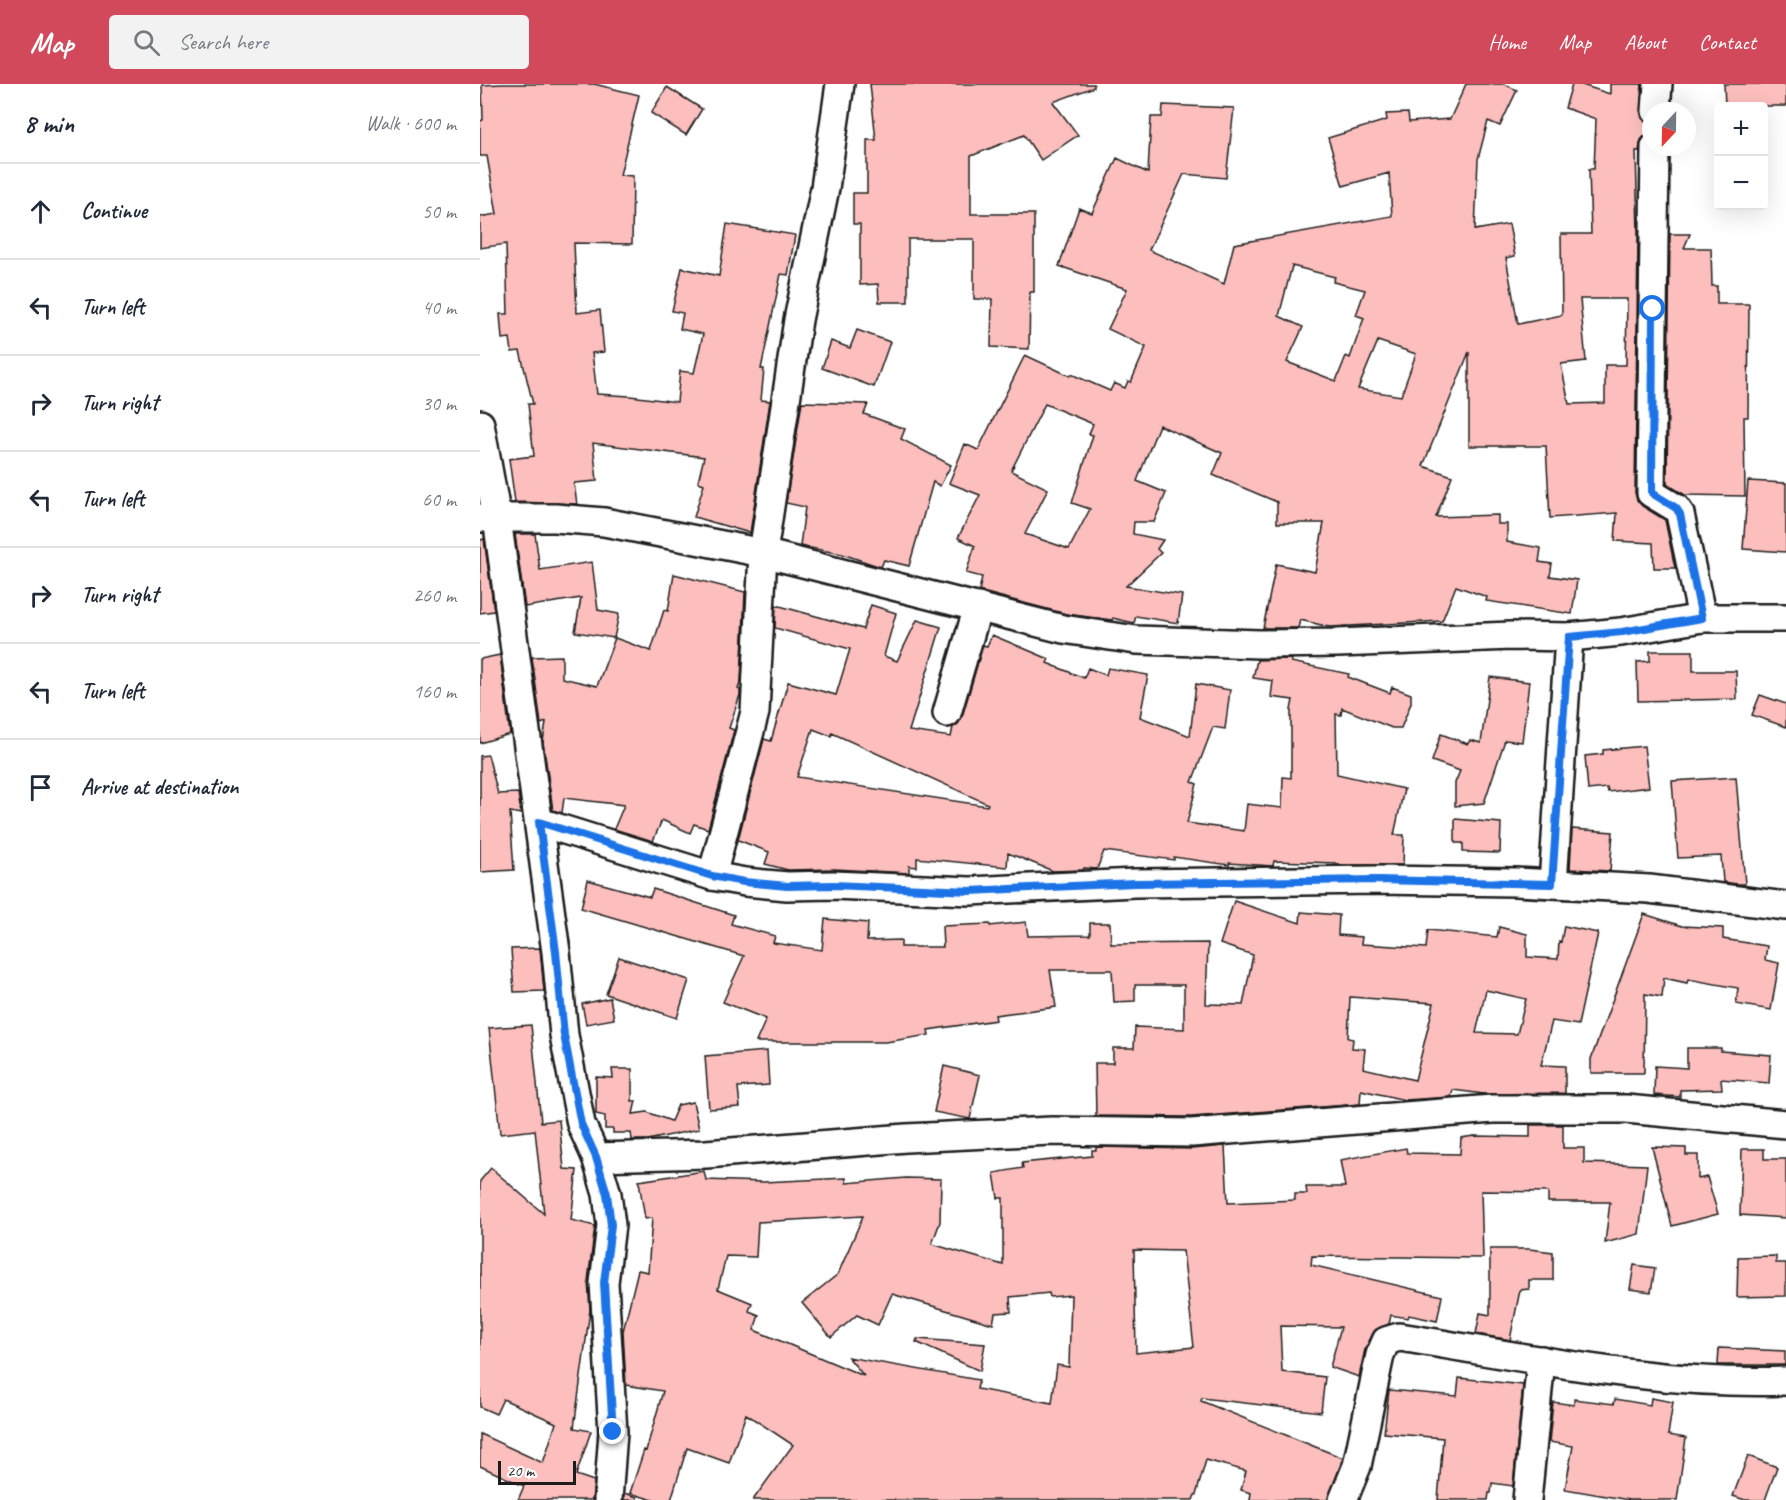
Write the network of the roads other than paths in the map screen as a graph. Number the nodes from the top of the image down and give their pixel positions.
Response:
1 (840, 84) edge
2 (1658, 84) edge
3 (1657, 102) edge
4 (1654, 156) edge
5 (480, 424) edge
6 (489, 518) edge
7 (763, 553) junction
8 (978, 607) junction
9 (1702, 618) junction
10 (1786, 618) edge
11 (1569, 637) junction
12 (947, 713) dead end
13 (539, 822) junction
14 (712, 876) junction
15 (1552, 884) junction
16 (1786, 906) edge
17 (1786, 1124) edge
18 (596, 1157) junction
19 (1541, 1360) junction
20 (1786, 1381) edge
21 (608, 1500) edge
22 (1343, 1500) edge
23 (1527, 1500) edge

1 - 7 street
2 - 3 street
4 - 9 street
5 - 6 street
6 - 7 street
6 - 13 street
7 - 8 street
7 - 14 street
8 - 11 street
8 - 12 street
9 - 10 street
9 - 11 street
11 - 15 street
13 - 14 street
13 - 18 street
14 - 15 street
15 - 16 street
17 - 18 street
18 - 21 street
19 - 20 street
19 - 22 street
19 - 23 street

